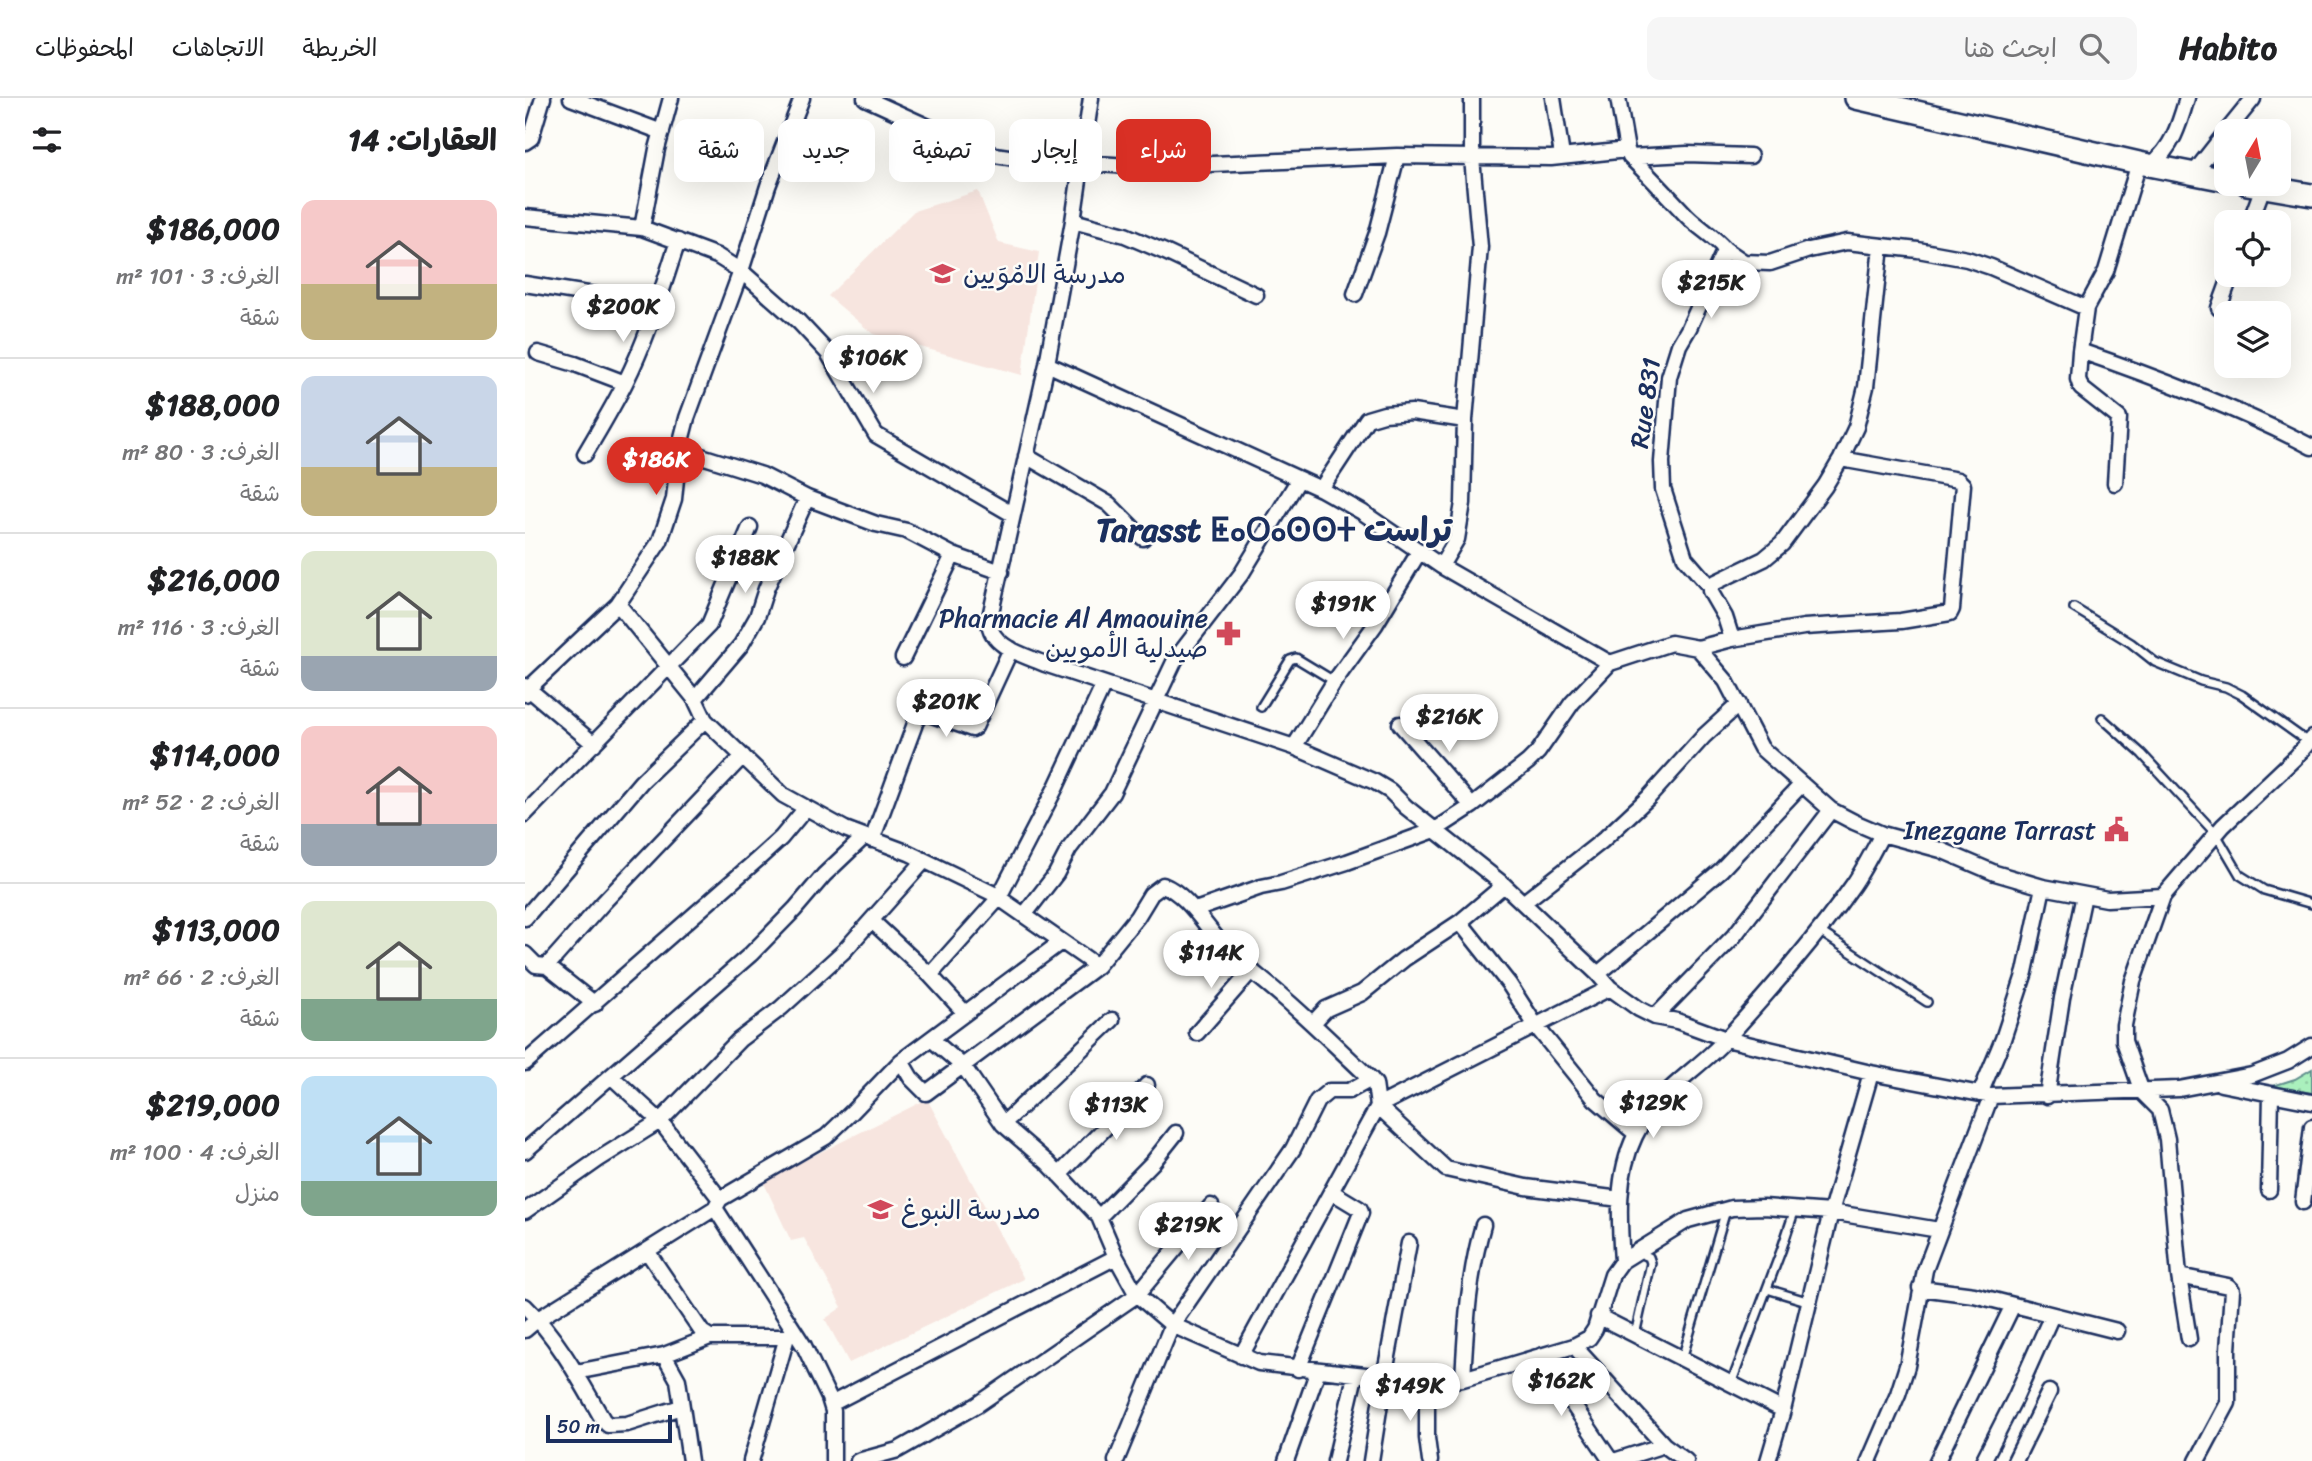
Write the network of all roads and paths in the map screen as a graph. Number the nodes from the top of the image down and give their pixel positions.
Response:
1 (543, 98) edge
2 (571, 98) edge
3 (671, 98) edge
4 (802, 98) edge
5 (865, 98) edge
6 (1091, 98) edge
7 (1472, 98) edge
8 (1553, 98) edge
9 (1618, 98) edge
10 (2187, 98) edge
11 (1865, 99) edge
12 (2253, 99) edge
13 (1088, 119) edge
14 (2237, 119) edge
15 (662, 132) junction
16 (525, 142) edge
17 (2214, 148) edge
18 (1628, 153) junction
19 (1397, 156) junction
20 (1562, 156) junction
21 (1750, 156) dead end
22 (1009, 157) edge
23 (1472, 158) junction
24 (1102, 164) edge
25 (2145, 164) junction
26 (2193, 174) junction
27 (2214, 178) edge
28 (1078, 182) edge
29 (2291, 191) edge
30 (2312, 195) edge
31 (525, 217) edge
32 (1073, 221) junction
33 (642, 228) junction
34 (678, 241) junction
35 (1881, 246) junction
36 (1724, 249) junction
37 (741, 271) junction
38 (525, 284) edge
39 (1356, 294) dead end
40 (1257, 295) dead end
41 (657, 306) junction
42 (2086, 308) junction
43 (2080, 351) junction
44 (538, 354) dead end
45 (1047, 364) junction
46 (625, 383) junction
47 (1465, 420) junction
48 (2312, 447) edge
49 (679, 449) junction
50 (585, 454) dead end
51 (1026, 456) junction
52 (1841, 459) junction
53 (1299, 479) junction
54 (2115, 483) dead end
55 (1321, 489) junction
56 (807, 498) junction
57 (1012, 514) junction
58 (750, 527) dead end
59 (1143, 538) dead end
60 (1419, 552) junction
61 (953, 555) junction
62 (1441, 566) junction
63 (1000, 572) junction
64 (1710, 587) junction
65 (618, 604) junction
66 (2074, 608) dead end
67 (1732, 639) junction
68 (1698, 648) junction
69 (1011, 649) junction
70 (903, 658) dead end
71 (1610, 663) junction
72 (669, 664) junction
73 (1334, 682) junction
74 (1104, 684) junction
75 (526, 690) edge
76 (695, 699) junction
77 (1153, 702) junction
78 (1739, 704) junction
79 (1261, 707) dead end
80 (2102, 718) dead end
81 (705, 720) junction
82 (1401, 724) dead end
83 (2310, 740) edge
84 (594, 744) junction
85 (1294, 747) junction
86 (744, 756) junction
87 (1803, 784) junction
88 (1472, 806) junction
89 (806, 808) junction
90 (1832, 810) junction
91 (525, 814) edge
92 (1435, 830) junction
93 (1882, 834) junction
94 (2216, 834) junction
95 (868, 839) junction
96 (924, 861) junction
97 (1504, 885) junction
98 (2043, 887) junction
99 (2084, 895) junction
100 (2163, 896) junction
101 (998, 899) junction
102 (1524, 903) junction
103 (2312, 904) edge
104 (1195, 910) junction
105 (1025, 914) junction
106 (525, 918) edge
107 (872, 921) junction
108 (1460, 922) junction
109 (1818, 931) junction
110 (1061, 942) junction
111 (525, 954) edge
112 (1097, 966) junction
113 (547, 967) junction
114 (1252, 970) junction
115 (1598, 974) junction
116 (930, 975) junction
117 (1609, 988) junction
118 (1927, 1002) dead end
119 (595, 1004) junction
120 (965, 1013) junction
121 (1655, 1017) junction
122 (1112, 1020) dead end
123 (1313, 1023) junction
124 (1537, 1026) junction
125 (1196, 1033) dead end
126 (931, 1039) junction
127 (1726, 1039) junction
128 (2312, 1046) edge
129 (901, 1061) junction
130 (525, 1063) edge
131 (964, 1067) junction
132 (1871, 1073) junction
133 (612, 1077) junction
134 (1371, 1079) junction
135 (2216, 1083) junction
136 (1147, 1085) dead end
137 (2142, 1092) junction
138 (2271, 1094) junction
139 (1986, 1095) junction
140 (2047, 1096) junction
141 (2312, 1101) edge
142 (1378, 1106) junction
143 (660, 1121) junction
144 (1003, 1124) junction
145 (2312, 1127) edge
146 (1175, 1133) dead end
147 (1636, 1134) junction
148 (525, 1151) edge
149 (1059, 1175) junction
150 (2269, 1190) dead end
151 (1332, 1192) junction
152 (1620, 1199) junction
153 (2303, 1202) dead end
154 (718, 1203) junction
155 (1211, 1206) dead end
156 (1726, 1209) junction
157 (1795, 1209) junction
158 (525, 1211) edge
159 (1831, 1212) junction
160 (1099, 1217) junction
161 (1483, 1225) dead end
162 (1938, 1230) junction
163 (1409, 1244) dead end
164 (647, 1251) junction
165 (1637, 1252) junction
166 (1116, 1257) junction
167 (1622, 1261) junction
168 (2179, 1276) junction
169 (1920, 1288) junction
170 (1767, 1289) junction
171 (1137, 1295) junction
172 (1811, 1302) junction
173 (2013, 1305) junction
174 (525, 1306) edge
175 (2052, 1315) junction
176 (1598, 1316) junction
177 (538, 1319) junction
178 (1172, 1325) junction
179 (525, 1330) edge
180 (2117, 1331) dead end
181 (790, 1333) junction
182 (1635, 1335) junction
183 (710, 1338) junction
184 (2189, 1339) dead end
185 (1574, 1346) junction
186 (664, 1354) junction
187 (1241, 1356) junction
188 (1540, 1356) junction
189 (1682, 1359) junction
190 (1298, 1369) junction
191 (1318, 1370) junction
192 (576, 1372) junction
193 (1355, 1376) junction
194 (1384, 1378) junction
195 (1463, 1379) junction
196 (1427, 1382) junction
197 (1731, 1384) junction
198 (2049, 1392) dead end
199 (831, 1404) junction
200 (681, 1407) junction
201 (1783, 1410) junction
202 (1664, 1445) junction
203 (690, 1461) edge
204 (751, 1461) edge
205 (833, 1461) edge
206 (858, 1461) edge
207 (1116, 1461) edge
208 (1286, 1461) edge
209 (1335, 1461) edge
210 (1371, 1461) edge
211 (1430, 1461) edge
212 (1612, 1461) edge
213 (1686, 1461) edge
214 (1768, 1461) edge
215 (1869, 1461) edge
216 (1937, 1461) edge
217 (1983, 1461) edge
218 (2015, 1461) edge
219 (2197, 1461) edge

1 - 16 street
2 - 15 street
3 - 15 street
4 - 37 street
5 - 22 street
6 - 13 street
7 - 23 street
8 - 20 street
9 - 18 street
10 - 25 street
11 - 25 street
12 - 14 street
15 - 33 street
17 - 26 street
18 - 20 street
18 - 21 street
18 - 36 street
19 - 23 street
19 - 24 street
19 - 39 street
20 - 23 street
23 - 47 street
25 - 26 street
25 - 42 street
26 - 27 street
28 - 32 street
29 - 30 street
31 - 33 street
32 - 40 street
32 - 45 street
33 - 34 street
34 - 37 street
34 - 41 street
35 - 36 street
35 - 42 street
35 - 52 street
36 - 64 street, Rue 831
37 - 49 street
37 - 57 street
38 - 41 street
41 - 46 street
42 - 43 street
43 - 48 street
43 - 54 street
44 - 46 street
45 - 51 street
45 - 53 street
46 - 50 street
47 - 55 street
47 - 62 street
49 - 56 street
49 - 65 street
51 - 57 street
51 - 59 street
52 - 64 street
52 - 67 street
53 - 55 street
53 - 77 street
55 - 60 street
56 - 61 street
56 - 76 street
57 - 63 street
58 - 72 street
60 - 62 street
60 - 73 street
61 - 63 street
61 - 70 street
62 - 71 street
63 - 69 street
64 - 67 street, Rue 831
65 - 72 street
65 - 75 street
66 - 83 lane
67 - 68 street
68 - 71 street
68 - 78 street
69 - 74 street
69 - 95 street
71 - 88 street
72 - 76 street
72 - 84 street
73 - 79 lane
73 - 85 street
74 - 77 street
74 - 101 street
75 - 84 street
76 - 81 street
77 - 85 street
77 - 105 street
78 - 87 street
78 - 102 street
80 - 94 lane
81 - 86 street
81 - 106 street
82 - 88 street
83 - 94 street
84 - 91 street
85 - 92 street
86 - 89 street
86 - 113 street
87 - 90 street
87 - 115 street
88 - 92 street
89 - 95 street
89 - 119 street
90 - 93 street
90 - 121 street
92 - 97 street
92 - 104 street
93 - 98 street
93 - 109 street
94 - 100 street
94 - 103 lane
95 - 96 street
95 - 133 street
96 - 101 street
96 - 107 street
97 - 102 street
97 - 108 street
98 - 99 street
98 - 139 street
99 - 100 street
99 - 140 street
100 - 137 street
101 - 105 street
101 - 116 street
102 - 115 street
104 - 112 street
104 - 114 street
105 - 110 street
107 - 116 street
107 - 143 street
108 - 123 street
108 - 124 street
109 - 118 lane
109 - 127 street
110 - 112 street
110 - 120 street
111 - 113 street
112 - 131 street
113 - 119 street
114 - 123 street
114 - 125 street
115 - 117 street
116 - 120 street
117 - 121 street
117 - 124 street
119 - 130 street
120 - 126 street
121 - 127 street
122 - 144 street
123 - 134 street
124 - 142 street
124 - 147 street
126 - 129 street
126 - 131 street
127 - 132 street
127 - 147 street
128 - 135 street
129 - 131 street
129 - 154 street
131 - 144 street
132 - 139 street
132 - 159 street
133 - 143 street
133 - 148 street
134 - 142 street
134 - 178 street
135 - 137 street
135 - 138 street
136 - 149 street
137 - 140 street
137 - 168 street
138 - 141 street
138 - 150 street
139 - 140 street
139 - 162 street
142 - 151 street
142 - 152 street
143 - 154 street
143 - 158 street
144 - 149 street
145 - 153 street
146 - 160 street
147 - 152 street
149 - 160 street
151 - 187 street
151 - 190 street
152 - 167 street
154 - 164 street
154 - 181 street
155 - 171 street
156 - 157 street
156 - 165 street
156 - 189 lane
157 - 159 street
157 - 170 lane
159 - 162 street
159 - 172 street
160 - 166 street
161 - 195 street
162 - 169 street
163 - 194 street
164 - 177 street
164 - 183 street
165 - 167 street
165 - 182 lane
166 - 171 street
166 - 199 street
167 - 176 street
168 - 184 street
168 - 219 street
169 - 173 street
169 - 215 street
170 - 172 lane
170 - 197 lane
171 - 178 street
171 - 206 street
172 - 201 street
173 - 175 street
173 - 216 street
174 - 177 street
175 - 180 street
175 - 217 street
176 - 182 street
176 - 185 street
177 - 179 street
177 - 192 street
178 - 187 street
178 - 207 street
181 - 183 street
181 - 199 street
181 - 204 street
182 - 189 street
183 - 186 street
185 - 188 street
185 - 202 street
186 - 192 street
186 - 200 street
187 - 190 street
188 - 195 street
188 - 212 street
189 - 197 street
190 - 191 street
191 - 193 street
191 - 208 street
192 - 200 street
193 - 194 street
193 - 209 street
194 - 196 street
194 - 210 street
195 - 196 street
196 - 211 street
197 - 201 street
198 - 218 street
199 - 205 street
200 - 203 street
201 - 214 street
202 - 212 street
202 - 213 street

